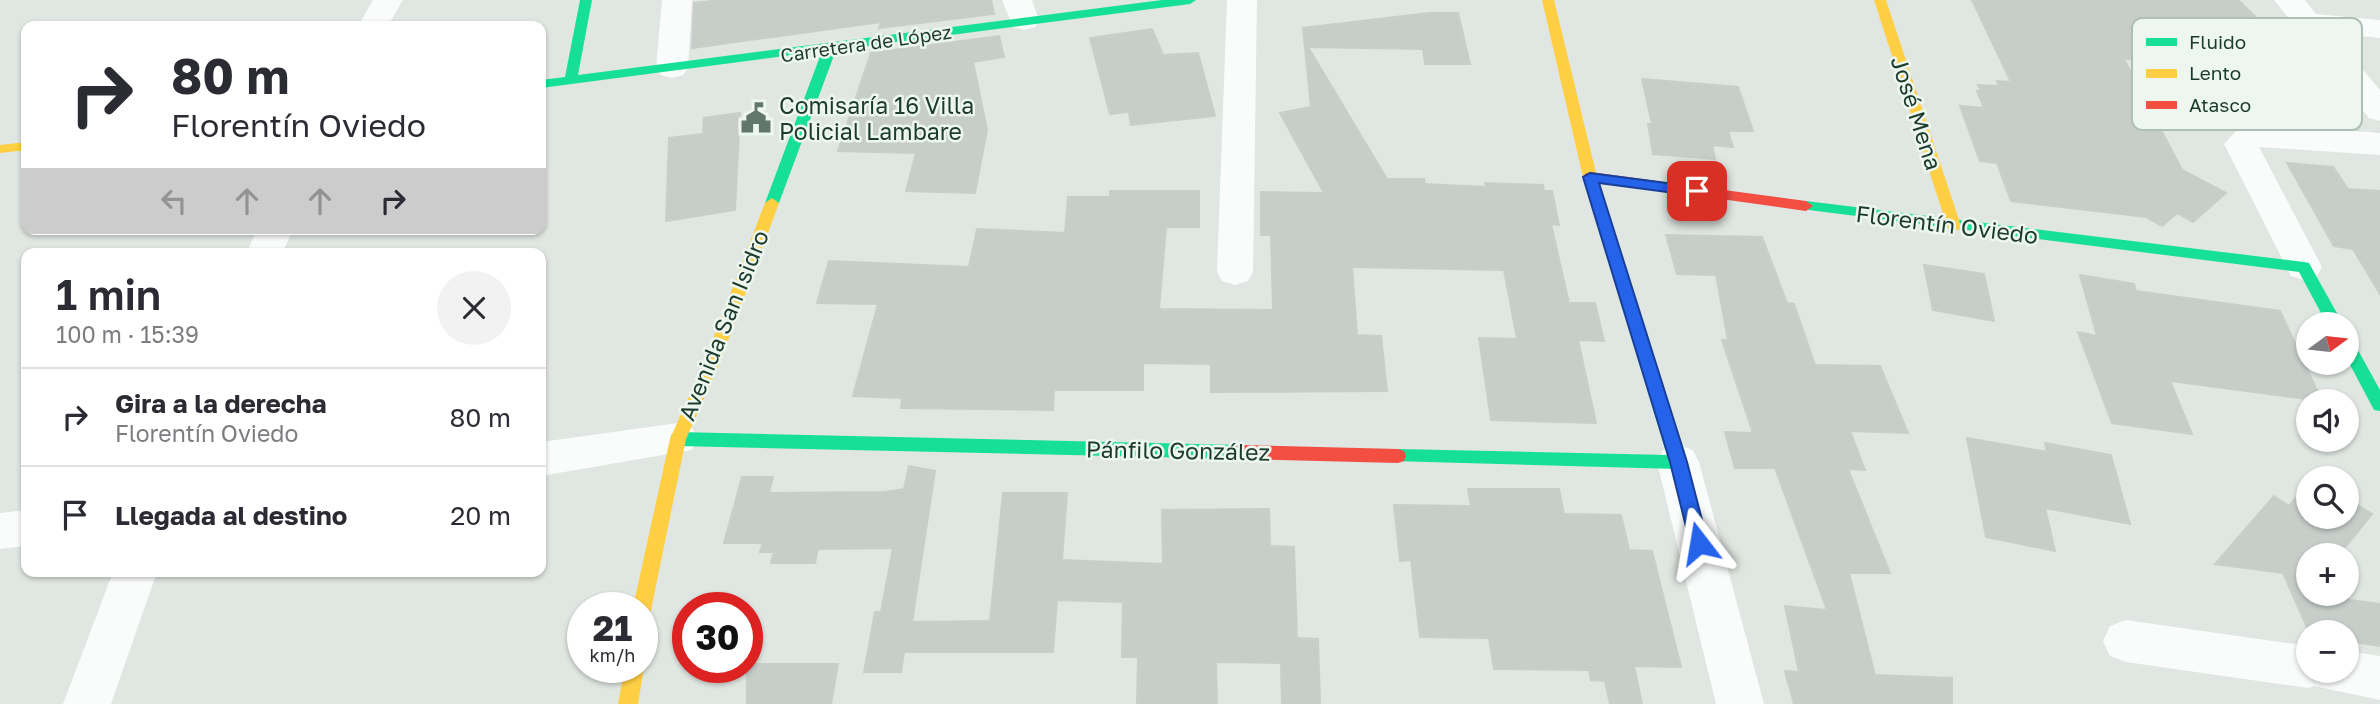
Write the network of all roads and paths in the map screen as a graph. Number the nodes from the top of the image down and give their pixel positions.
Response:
1 (388, 0) edge
2 (586, 0) edge
3 (677, 0) edge
4 (1190, 0) edge
5 (1242, 0) edge
6 (1548, 0) edge
7 (1880, 0) edge
8 (2289, 0) edge
9 (1020, 11) edge
10 (2306, 18) edge
11 (376, 21) edge
12 (2362, 27) edge
13 (2380, 29) edge
14 (830, 48) junction
15 (672, 68) junction
16 (571, 79) junction
17 (546, 83) edge
18 (2362, 88) edge
19 (2380, 111) edge
20 (2380, 144) edge
21 (21, 147) edge
22 (0, 149) edge
23 (1590, 177) junction
24 (1954, 226) junction
25 (2304, 267) junction
26 (1235, 272) dead end
27 (2328, 312) edge
28 (2359, 367) edge
29 (2380, 405) edge
30 (678, 439) junction
31 (546, 458) edge
32 (1678, 462) junction
33 (21, 529) edge
34 (0, 531) edge
35 (133, 577) edge
36 (646, 592) edge
37 (2126, 641) dead end
38 (2296, 665) edge
39 (2359, 675) edge
40 (2380, 678) edge
41 (631, 683) edge
42 (87, 704) edge
43 (628, 704) edge
44 (1740, 704) edge

1 - 11 street
2 - 16 street
3 - 15 street
4 - 9 street, Carretera de López
5 - 26 street
6 - 23 street
7 - 24 street, José Mena
8 - 10 street
9 - 14 street, Carretera de López
12 - 13 street
14 - 15 street, Carretera de López
14 - 30 street, Avenida San Isidro
15 - 16 street, Carretera de López
16 - 17 street, Carretera de López
18 - 19 street
20 - 25 street
21 - 22 street
23 - 24 street, Florentín Oviedo
23 - 32 street
24 - 25 street, Florentín Oviedo
25 - 27 street
28 - 29 street
30 - 31 street
30 - 32 street, Pánfilo González
30 - 36 street, Avenida San Isidro
32 - 44 street
33 - 34 street
35 - 42 street
37 - 38 street
39 - 40 street
41 - 43 street

